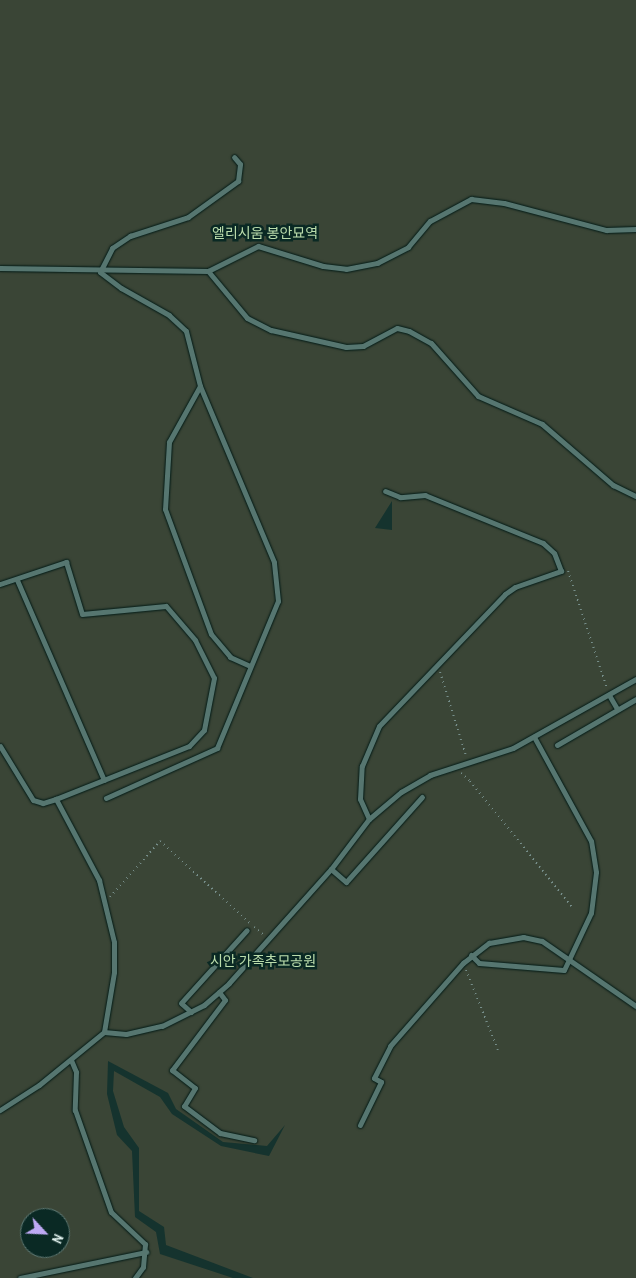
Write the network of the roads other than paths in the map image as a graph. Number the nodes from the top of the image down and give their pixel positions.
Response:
1 (234, 157) dead end
2 (636, 229) edge
3 (0, 268) edge
4 (208, 271) junction
5 (100, 272) junction
6 (200, 386) junction
7 (385, 491) dead end
8 (636, 496) edge
9 (17, 580) junction
10 (0, 584) edge
11 (250, 666) junction
12 (636, 679) edge
13 (610, 695) junction
14 (636, 700) edge
15 (617, 709) junction
16 (534, 737) junction
17 (557, 745) dead end
18 (0, 746) edge
19 (104, 780) junction
20 (422, 797) dead end
21 (106, 798) dead end
22 (56, 799) junction
23 (369, 819) junction
24 (331, 870) junction
25 (247, 930) dead end
26 (471, 955) junction
27 (570, 958) junction
28 (219, 992) junction
29 (636, 1006) edge
30 (191, 1012) junction
31 (104, 1032) junction
32 (71, 1060) junction
33 (0, 1110) edge
34 (360, 1125) dead end
35 (254, 1140) dead end
36 (146, 1252) junction
37 (20, 1278) edge
38 (135, 1278) edge

1 - 5 lane
2 - 4 lane
3 - 5 lane
4 - 5 lane
4 - 8 lane
5 - 6 lane
6 - 11 lane
6 - 11 lane
7 - 23 lane
9 - 10 lane
9 - 19 lane
9 - 19 lane
11 - 21 lane
12 - 13 lane
13 - 15 lane
13 - 16 lane
14 - 15 lane
15 - 17 lane
16 - 23 lane
16 - 27 lane
18 - 22 lane
19 - 22 lane
20 - 24 lane
22 - 31 lane
23 - 24 lane
24 - 28 lane
25 - 30 lane
26 - 27 lane
26 - 27 lane
26 - 34 lane
27 - 29 lane
28 - 30 lane
28 - 35 lane
30 - 31 lane
31 - 32 lane
32 - 33 lane
32 - 36 lane
36 - 37 lane
36 - 38 lane

